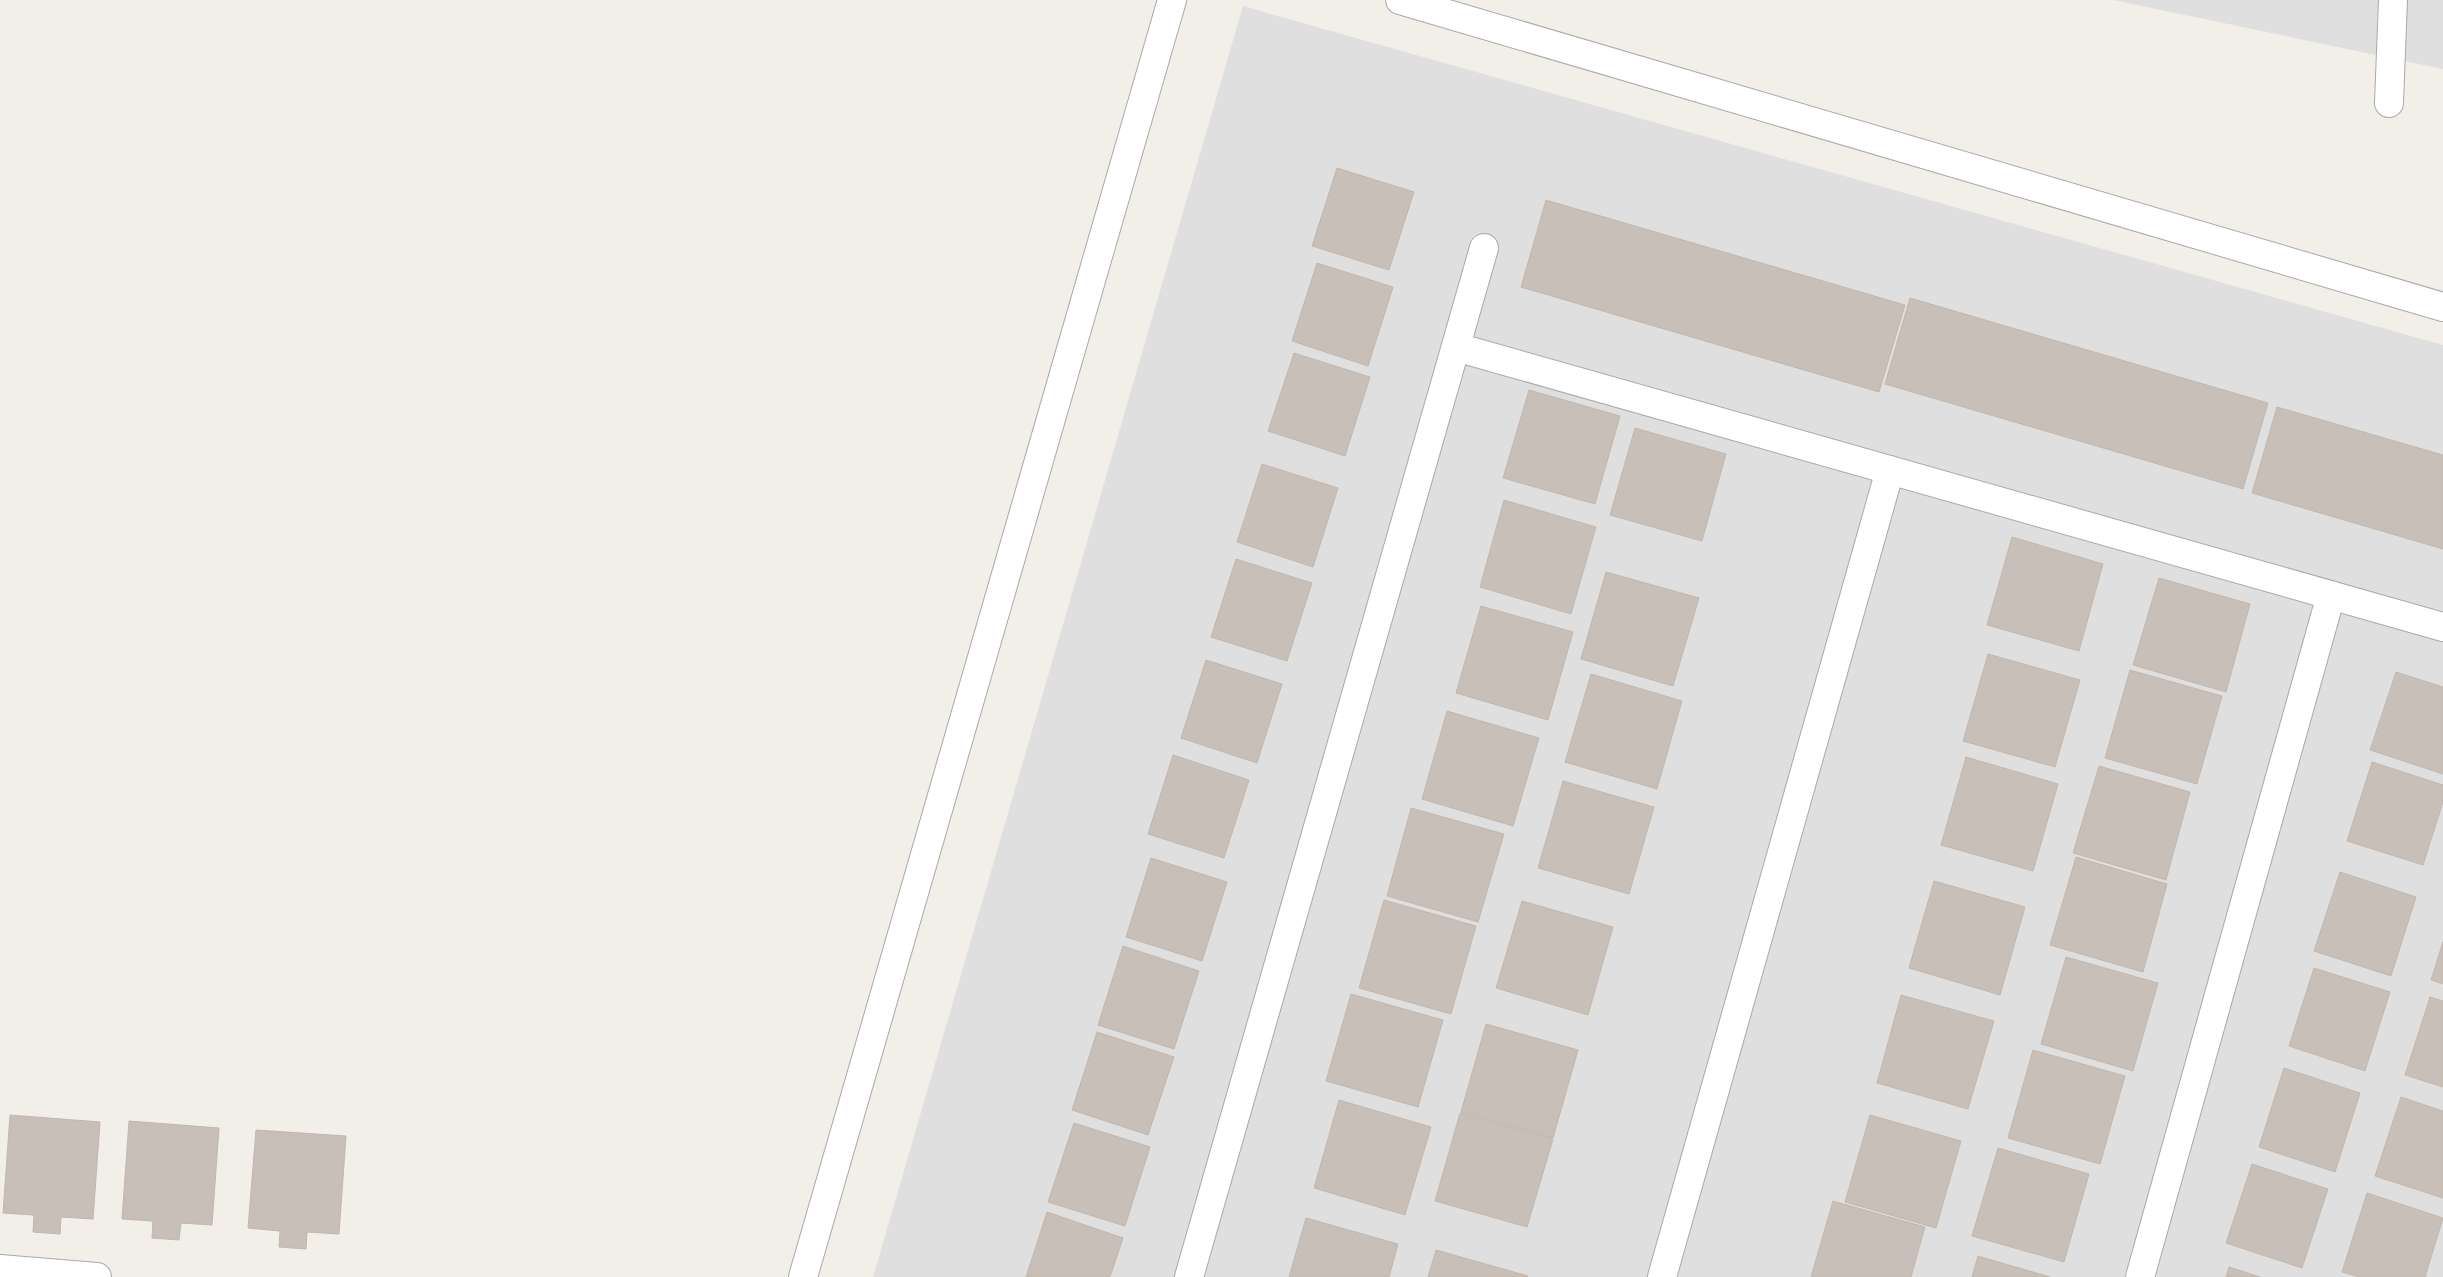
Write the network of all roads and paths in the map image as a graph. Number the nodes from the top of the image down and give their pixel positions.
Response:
1 (1172, 0) edge
2 (1400, 0) edge
3 (2393, 0) edge
4 (2389, 102) dead end
5 (1484, 248) dead end
6 (2443, 306) edge
7 (1456, 347) junction
8 (1890, 470) junction
9 (2331, 595) junction
10 (2443, 627) edge
11 (0, 1269) edge
12 (97, 1277) edge
13 (803, 1277) edge
14 (1189, 1277) edge
15 (1662, 1277) edge
16 (2140, 1277) edge

1 - 13 street
2 - 6 street
3 - 4 street
5 - 7 street
7 - 8 street
7 - 14 street
8 - 9 street
8 - 15 street
9 - 10 street
9 - 16 street
11 - 12 street

